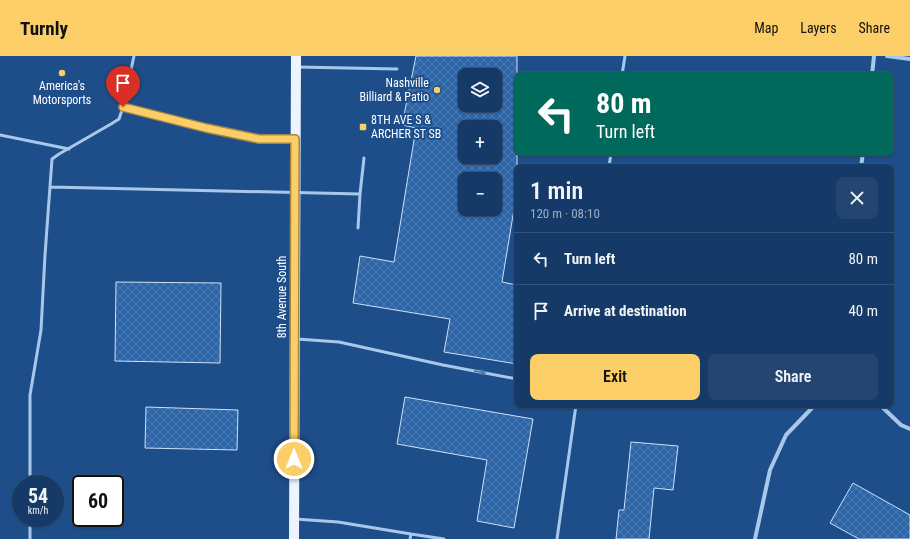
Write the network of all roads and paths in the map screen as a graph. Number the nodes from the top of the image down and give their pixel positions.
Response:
1 (134, 56) edge
2 (296, 56) edge
3 (625, 56) edge
4 (874, 56) edge
5 (887, 56) edge
6 (910, 59) edge
7 (296, 67) junction
8 (397, 69) dead end
9 (622, 72) edge
10 (872, 72) edge
11 (123, 107) junction
12 (0, 135) edge
13 (295, 139) junction
14 (68, 149) junction
15 (364, 158) dead end
16 (50, 187) junction
17 (295, 192) junction
18 (360, 194) junction
19 (358, 228) dead end
20 (295, 339) junction
21 (514, 378) edge
22 (576, 408) edge
23 (812, 408) edge
24 (883, 408) edge
25 (910, 429) edge
26 (30, 475) edge
27 (294, 519) junction
28 (30, 527) edge
29 (411, 534) junction
30 (30, 539) edge
31 (294, 539) edge
32 (410, 539) edge
33 (444, 539) edge
34 (557, 539) edge
35 (755, 539) edge

1 - 11 lane
2 - 7 main road, 8th Avenue South
3 - 9 lane
4 - 10 street
5 - 6 street
7 - 8 lane
7 - 13 main road, 8th Avenue South
11 - 13 lane
11 - 14 lane
12 - 14 lane
13 - 17 main road, 8th Avenue South
14 - 16 lane
15 - 18 lane
16 - 17 lane
16 - 26 lane
17 - 18 lane
17 - 20 main road, 8th Avenue South
18 - 19 lane
20 -> 21 lane
20 - 27 main road, 8th Avenue South
22 - 34 lane
23 - 35 street
24 - 25 street
27 - 29 lane
27 - 31 main road, 8th Avenue South
28 - 30 lane
29 - 32 lane
29 - 33 lane

